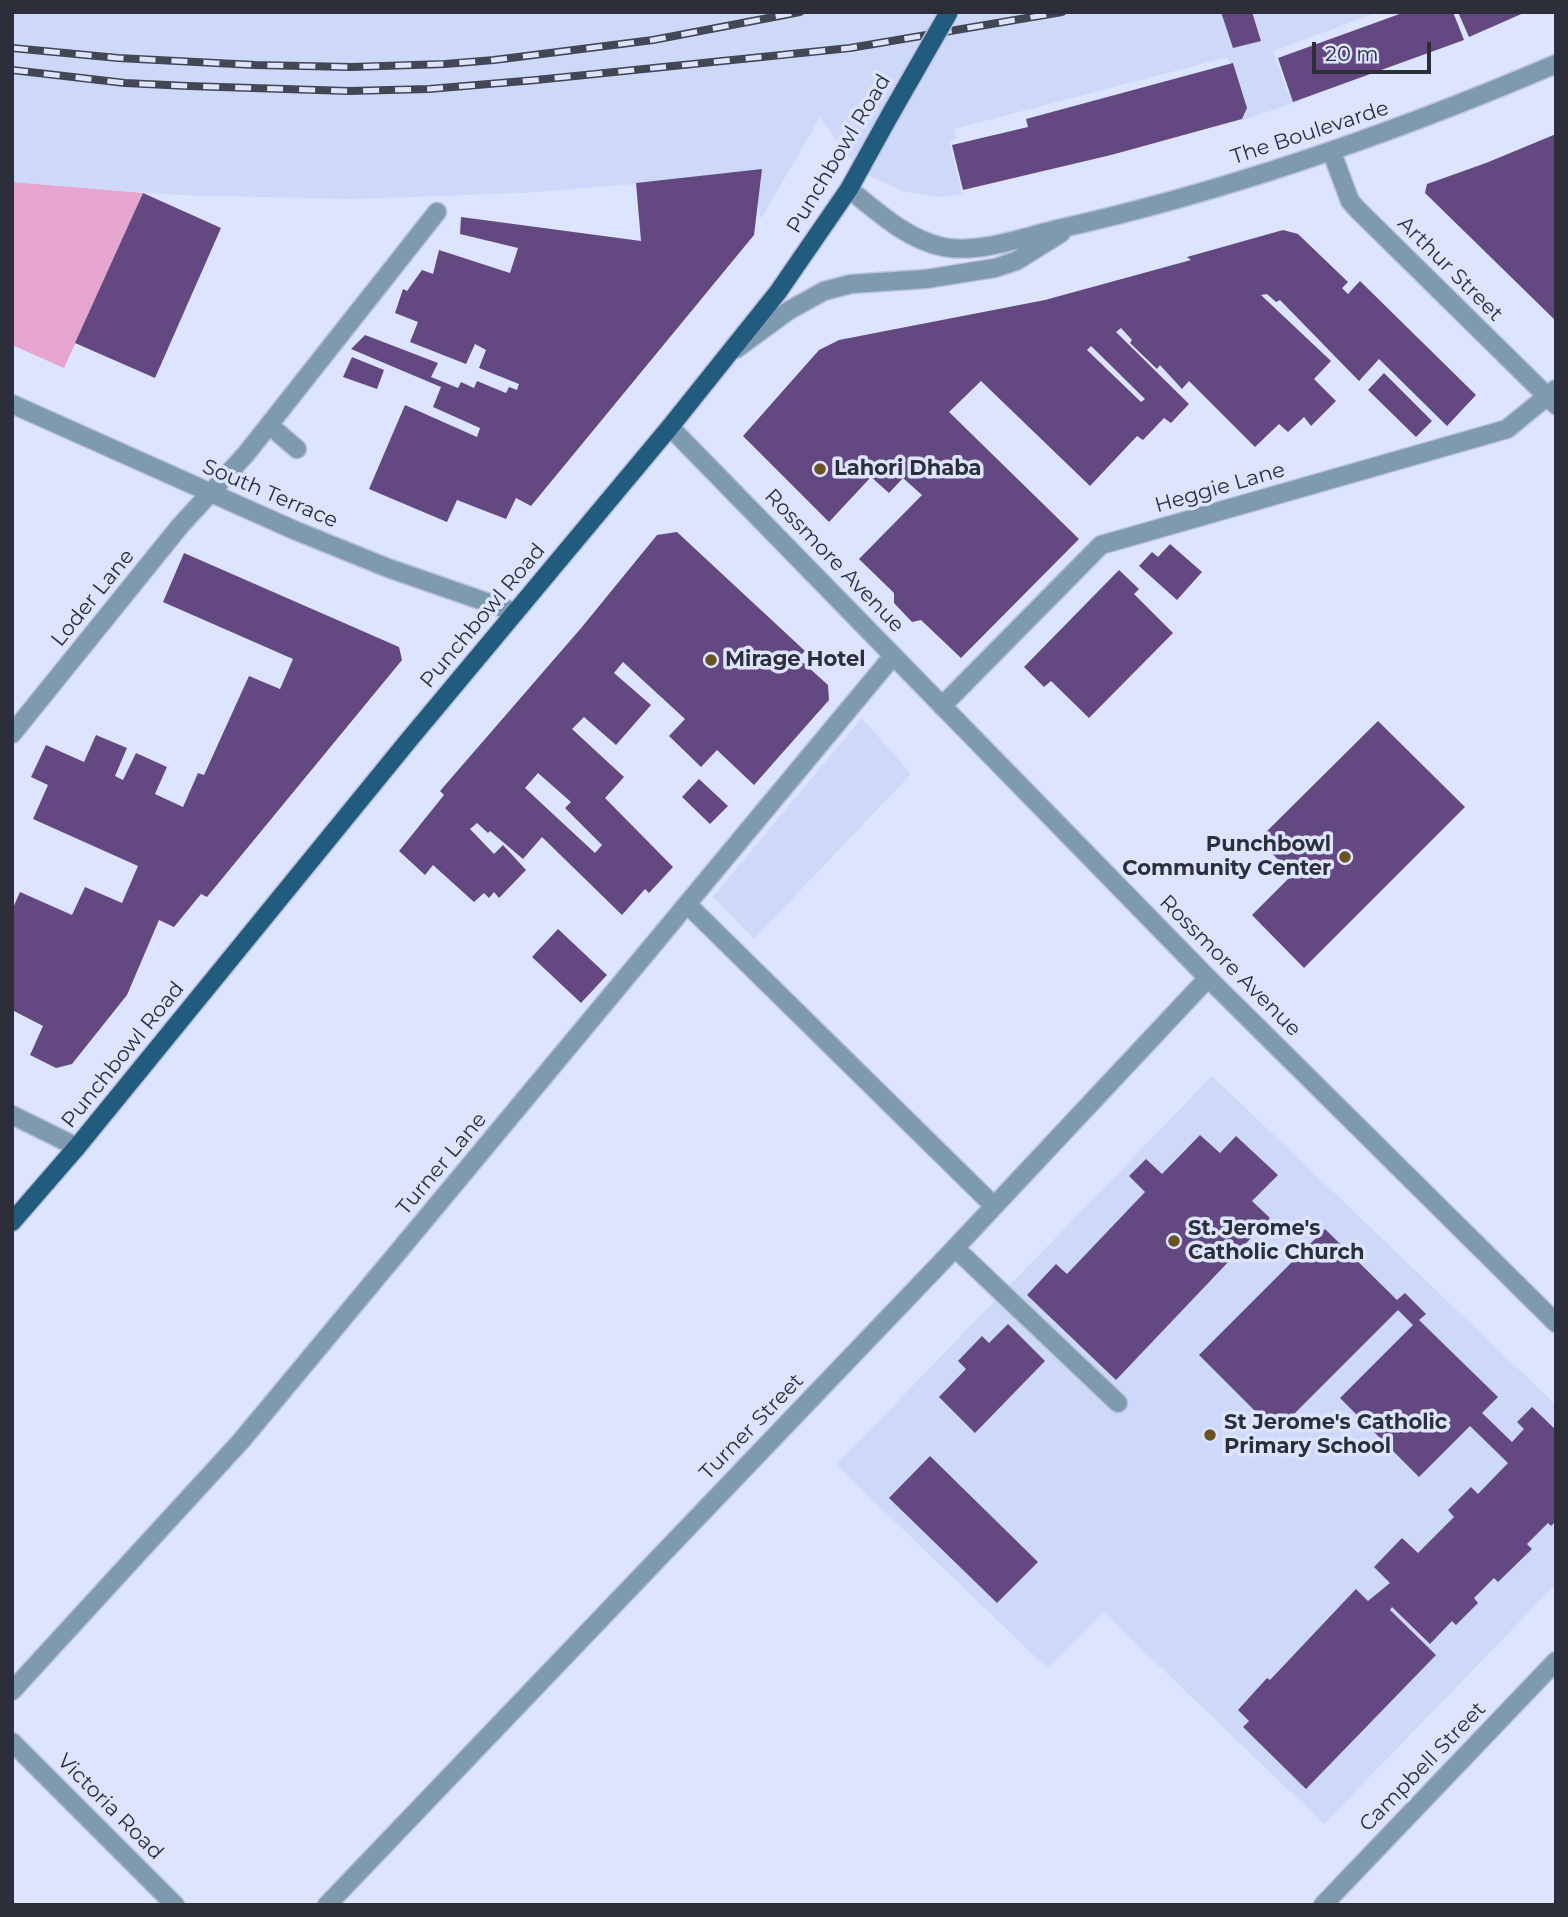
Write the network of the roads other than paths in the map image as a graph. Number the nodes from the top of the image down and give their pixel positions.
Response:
1 (949, 12) edge
2 (1556, 64) edge
3 (1332, 153) junction
4 (849, 190) junction
5 (437, 212) dead end
6 (1073, 226) junction
7 (729, 354) junction
8 (1553, 397) edge
9 (12, 404) edge
10 (269, 425) junction
11 (670, 427) junction
12 (297, 449) dead end
13 (212, 494) junction
14 (516, 612) junction
15 (893, 656) junction
16 (942, 706) junction
17 (12, 734) edge
18 (688, 905) junction
19 (1208, 978) junction
20 (12, 1115) edge
21 (77, 1147) junction
22 (994, 1206) junction
23 (12, 1222) edge
24 (955, 1248) junction
25 (1556, 1323) edge
26 (1118, 1403) dead end
27 (1556, 1661) edge
28 (12, 1691) edge
29 (12, 1742) edge
30 (175, 1905) edge
31 (327, 1905) edge
32 (1322, 1905) edge

1 - 4 main road, Punchbowl Road, bridge
2 - 3 street, The Boulevarde
3 - 6 street, The Boulevarde
3 - 8 street, Arthur Street
4 - 6 street, The Boulevarde
4 - 7 main road, Punchbowl Road
5 - 10 street, Loder Lane
6 - 7 street, The Boulevarde
7 - 11 main road, Punchbowl Road
8 - 16 street, Heggie Lane
9 - 13 street, South Terrace
10 - 12 street
10 - 13 street, Loder Lane
11 - 14 main road, Punchbowl Road
11 - 15 street, Rossmore Avenue
13 - 14 street, South Terrace
13 - 17 street, Loder Lane
14 - 21 main road, Punchbowl Road
15 - 16 street, Rossmore Avenue
15 - 18 street, Turner Lane
16 - 19 street, Rossmore Avenue
18 - 22 street
18 - 28 street, Turner Lane
19 - 22 street, Turner Street
19 - 25 street, Rossmore Avenue
20 - 21 street
21 - 23 main road, Punchbowl Road
22 - 24 street, Turner Street
24 - 26 street
24 - 31 street, Turner Street
27 - 32 street, Campbell Street
29 - 30 street, Victoria Road

